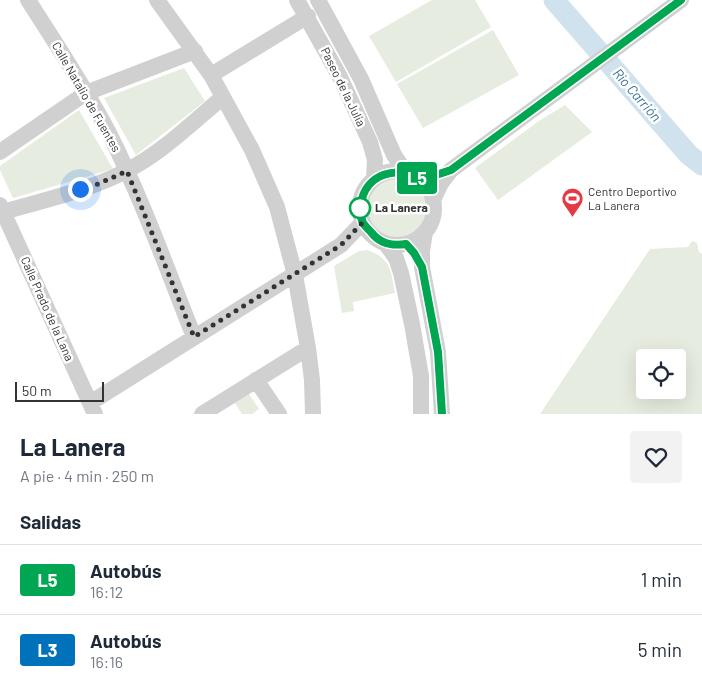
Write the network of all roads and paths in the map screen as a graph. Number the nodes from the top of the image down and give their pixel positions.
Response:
1 (28, 0) edge
2 (157, 0) edge
3 (298, 0) edge
4 (318, 0) edge
5 (681, 0) edge
6 (308, 16) junction
7 (195, 51) junction
8 (211, 75) junction
9 (86, 93) junction
10 (224, 97) junction
11 (0, 152) edge
12 (451, 170) junction
13 (127, 171) junction
14 (406, 173) junction
15 (374, 179) junction
16 (421, 180) junction
17 (433, 200) junction
18 (2, 208) edge
19 (363, 222) junction
20 (425, 232) junction
21 (381, 241) junction
22 (406, 244) junction
23 (341, 245) junction
24 (422, 267) junction
25 (295, 274) junction
26 (194, 337) junction
27 (308, 348) junction
28 (256, 380) junction
29 (92, 409) edge
30 (274, 412) edge
31 (202, 414) edge
32 (313, 414) edge
33 (421, 414) edge
34 (442, 414) edge

1 - 9 street, Calle Natalio de Fuentes
2 - 7 street
3 - 6 street, Paseo de la Julia
4 - 14 street, Paseo de la Julia
5 - 12 street
6 - 8 street
6 - 15 street, Paseo de la Julia
7 - 8 street
7 - 9 street
8 - 10 street
9 - 11 street
9 - 13 street, Calle Natalio de Fuentes
10 - 13 street
10 - 25 street
12 - 16 street
12 - 17 street
13 - 18 street
13 - 26 street, Calle Natalio de Fuentes
14 - 15 street
14 - 16 street
15 - 19 street
16 - 17 street
17 - 20 street
18 - 29 street, Calle Prado de la Lana
19 - 21 street
19 - 23 street
20 - 22 street
20 - 24 street
21 - 22 street
21 - 23 street
21 - 33 street
22 - 24 street
23 - 25 street
24 - 34 street
25 - 26 street
25 - 27 street
26 - 29 street
27 - 28 street
27 - 32 street
28 - 30 street
28 - 31 street

